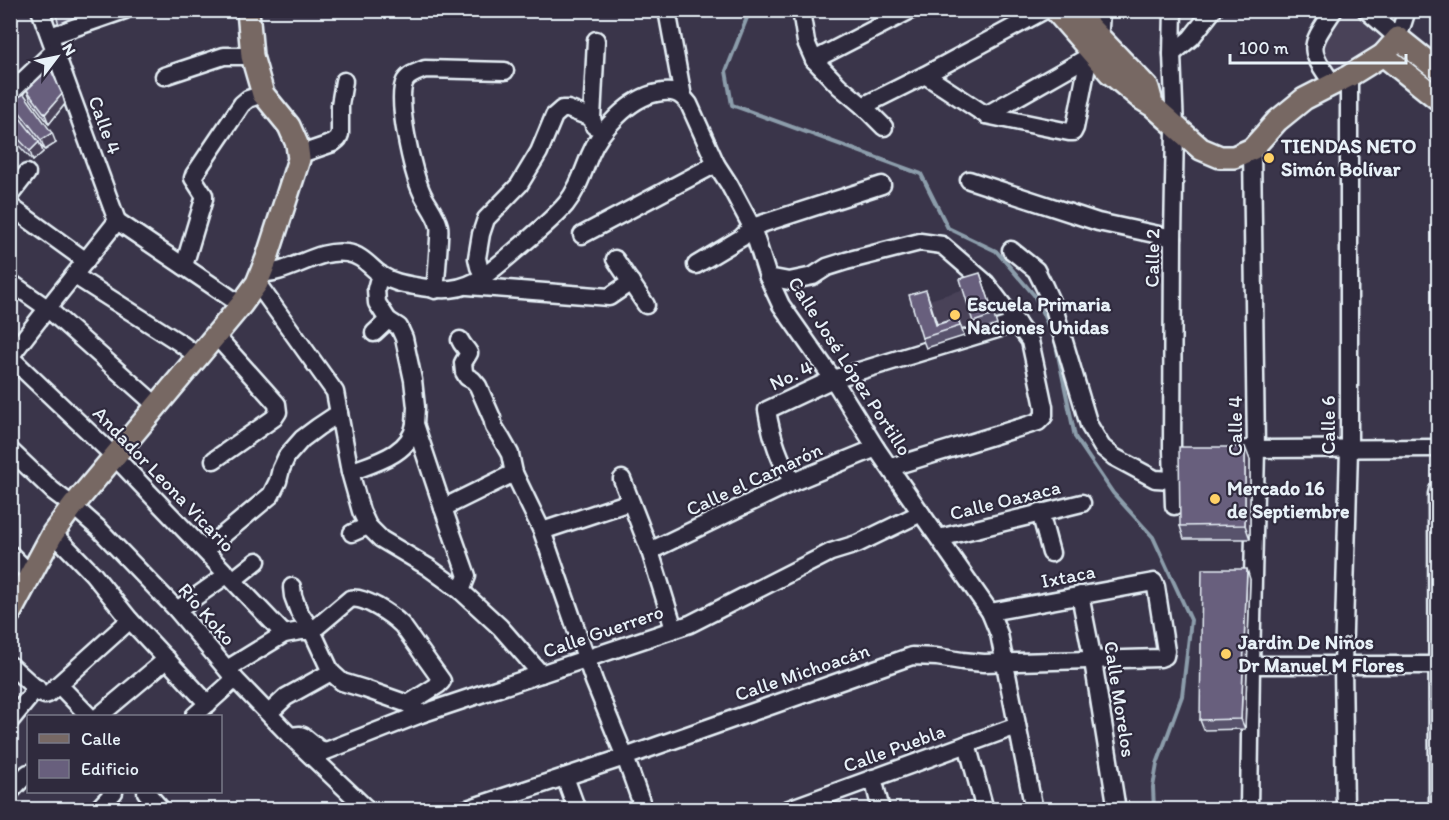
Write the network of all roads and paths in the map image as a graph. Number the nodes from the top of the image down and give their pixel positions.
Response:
1 (40, 10) edge
2 (125, 10) edge
3 (248, 10) edge
4 (667, 10) edge
5 (801, 10) edge
6 (911, 10) edge
7 (1045, 10) edge
8 (1055, 10) edge
9 (1073, 10) edge
10 (1101, 10) edge
11 (1173, 10) edge
12 (1213, 10) edge
13 (1334, 10) edge
14 (1366, 10) edge
15 (1407, 10) edge
16 (1398, 38) junction
17 (596, 40) dead end
18 (52, 43) junction
19 (1093, 49) junction
20 (1172, 54) junction
21 (252, 56) junction
22 (1383, 56) junction
23 (813, 60) junction
24 (1438, 70) edge
25 (505, 71) dead end
26 (925, 75) junction
27 (164, 76) dead end
28 (1341, 80) junction
29 (344, 81) dead end
30 (10, 93) edge
31 (263, 94) junction
32 (683, 97) junction
33 (1438, 99) edge
34 (863, 106) junction
35 (986, 116) junction
36 (592, 118) junction
37 (884, 127) dead end
38 (1176, 128) junction
39 (598, 141) junction
40 (1252, 149) junction
41 (298, 155) junction
42 (716, 164) junction
43 (27, 173) dead end
44 (969, 180) dead end
45 (882, 185) dead end
46 (10, 195) edge
47 (10, 206) edge
48 (117, 221) junction
49 (752, 227) junction
50 (582, 235) dead end
51 (1173, 238) junction
52 (1011, 250) dead end
53 (615, 259) dead end
54 (86, 261) junction
55 (696, 265) dead end
56 (184, 266) junction
57 (380, 274) junction
58 (75, 276) junction
59 (483, 276) junction
60 (768, 277) junction
61 (259, 278) junction
62 (10, 282) edge
63 (631, 282) junction
64 (468, 286) junction
65 (435, 290) junction
66 (241, 305) junction
67 (646, 305) dead end
68 (47, 308) junction
69 (388, 320) junction
70 (1017, 323) junction
71 (374, 333) dead end
72 (216, 336) junction
73 (460, 340) dead end
74 (10, 357) edge
75 (199, 357) junction
76 (833, 379) junction
77 (157, 406) junction
78 (339, 413) junction
79 (415, 424) junction
80 (876, 448) junction
81 (1438, 448) edge
82 (1235, 449) edge
83 (1256, 449) junction
84 (1349, 449) junction
85 (10, 450) edge
86 (1172, 450) junction
87 (1193, 450) edge
88 (114, 456) junction
89 (214, 460) dead end
90 (891, 467) junction
91 (350, 472) junction
92 (514, 473) junction
93 (621, 479) dead end
94 (1172, 480) junction
95 (793, 482) junction
96 (1438, 490) edge
97 (630, 502) junction
98 (1082, 503) dead end
99 (73, 506) junction
100 (1174, 506) dead end
101 (442, 508) junction
102 (921, 513) junction
103 (1040, 513) junction
104 (368, 526) junction
105 (542, 531) junction
106 (53, 533) junction
107 (352, 533) dead end
108 (939, 538) junction
109 (205, 550) junction
110 (650, 551) junction
111 (1051, 553) dead end
112 (10, 554) edge
113 (257, 561) dead end
114 (30, 574) junction
115 (230, 577) junction
116 (292, 587) dead end
117 (460, 591) junction
118 (1080, 595) junction
119 (177, 610) junction
120 (990, 612) junction
121 (10, 613) edge
122 (130, 620) junction
123 (674, 629) junction
124 (312, 631) junction
125 (284, 634) junction
126 (1165, 656) joint
127 (586, 658) junction
128 (166, 659) junction
129 (1093, 661) junction
130 (1006, 663) junction
131 (1251, 664) junction
132 (10, 665) edge
133 (1343, 665) junction
134 (1438, 665) edge
135 (331, 672) junction
136 (231, 674) junction
137 (541, 674) junction
138 (47, 690) junction
139 (208, 704) junction
140 (415, 709) junction
141 (269, 713) junction
142 (85, 715) edge
143 (101, 715) edge
144 (196, 715) edge
145 (10, 721) edge
146 (1017, 726) junction
147 (290, 736) junction
148 (967, 744) junction
149 (625, 757) junction
150 (27, 774) edge
151 (565, 777) junction
152 (873, 778) junction
153 (10, 792) edge
154 (113, 793) edge
155 (147, 793) edge
156 (97, 810) edge
157 (162, 810) edge
158 (368, 810) edge
159 (464, 810) edge
160 (577, 810) edge
161 (644, 810) edge
162 (786, 810) edge
163 (881, 810) edge
164 (985, 810) edge
165 (1034, 810) edge
166 (1117, 810) edge
167 (1249, 810) edge
168 (1345, 810) edge
169 (1438, 810) edge

1 - 18 street, Calle 4
2 - 18 street
3 - 21 main road
4 - 32 street, Calle José López Portillo
5 - 23 street
6 - 23 street
7 - 26 street
8 - 19 main road
9 - 19 main road
10 - 19 street
11 - 20 street, Calle 2
12 - 20 street
13 - 28 street
14 - 16 street
15 - 16 street
16 - 22 main road
16 - 24 main road
17 - 36 street
18 - 30 street
18 - 48 street, Calle 4
19 - 35 street
19 - 35 street
19 - 38 main road
20 - 38 street, Calle 2
21 - 27 street
21 - 31 main road
22 - 28 main road
22 - 33 main road
23 - 34 street
25 - 65 street
26 - 34 street
26 - 35 street
28 - 40 main road
28 - 84 street, Calle 6
29 - 41 street
31 - 41 main road
31 - 56 street
32 - 39 street
32 - 42 street, Calle José López Portillo
34 - 37 street
36 - 39 street
36 - 59 street
38 - 40 main road
38 - 51 street, Calle 2
39 - 59 street
40 - 83 street, Calle 4
41 - 61 main road
42 - 49 street, Calle José López Portillo
42 - 50 street
43 - 46 street
44 - 51 street
45 - 49 street
47 - 54 street
48 - 54 street
48 - 56 street
49 - 55 street
49 - 60 street, Calle José López Portillo
51 - 86 street, Calle 2
52 - 94 street
53 - 63 street
54 - 58 street
56 - 66 street
57 - 61 street
57 - 65 street
57 - 69 street
58 - 68 street
58 - 75 street
59 - 64 street
60 - 70 street
60 - 76 street, Calle José López Portillo
61 - 66 main road
61 - 78 street
62 - 68 street
63 - 64 street
63 - 67 street
64 - 65 street
66 - 72 main road
68 - 74 street
68 - 77 street
69 - 71 street
69 - 79 street
70 - 76 street, No. 4
70 - 90 street
72 - 75 main road
72 - 89 street
73 - 92 street
74 - 88 street, Andador Leona Vicario
75 - 77 main road
76 - 80 street, Calle José López Portillo
76 - 95 street, No. 4
77 - 88 main road
78 - 91 street
78 - 109 street
79 - 91 street
79 - 101 street
80 - 90 street, Calle José López Portillo
80 - 95 street, Calle el Camarón
81 - 84 street
82 - 83 street
83 - 84 street
83 - 131 street, Calle 4
84 - 133 street, Calle 6
85 - 99 street, Río Koko
86 - 87 street
86 - 94 street, Calle 2
88 - 99 main road
88 - 109 street, Andador Leona Vicario
90 - 102 street, Calle José López Portillo
91 - 104 street
92 - 101 street
92 - 105 street
93 - 97 street
94 - 100 street, Calle 2
95 - 110 street, Calle el Camarón
96 - 134 street
97 - 105 street
97 - 110 street
98 - 103 street, Calle Oaxaca
99 - 106 main road
99 - 119 street, Río Koko
101 - 117 street
102 - 108 street, Calle José López Portillo
102 - 123 street, Calle Guerrero
103 - 108 street, Calle Oaxaca
103 - 111 street
104 - 107 street
104 - 117 street
105 - 127 street
106 - 114 main road
106 - 122 street
108 - 120 street, Calle José López Portillo
109 - 115 street, Andador Leona Vicario
110 - 123 street
112 - 114 street
113 - 115 street
114 - 121 main road
115 - 119 street
115 - 125 street, Andador Leona Vicario
116 - 124 street
117 - 137 street
118 - 120 street, Ixtaca
118 - 126 street, Ixtaca
118 - 129 street, Calle Morelos
119 - 136 street, Río Koko
120 - 130 street, Calle José López Portillo
122 - 128 street
122 - 138 street
123 - 127 street, Calle Guerrero
124 - 125 street
124 - 135 street
124 - 140 street
125 - 136 street
126 - 129 street, Calle Michoacán
127 - 137 street, Calle Guerrero
127 - 149 street
128 - 139 street
128 - 143 street
129 - 130 street, Calle Michoacán
129 - 166 street, Calle Morelos
130 - 146 street, Calle José López Portillo
130 - 149 street, Calle Michoacán
131 - 133 street
131 - 167 street, Calle 4
132 - 138 street
133 - 134 street
133 - 168 street, Calle 6
134 - 169 street
135 - 140 street
135 - 141 street
136 - 139 street
136 - 141 street, Río Koko
137 - 140 street, Calle Guerrero
138 - 142 street
138 - 145 street
139 - 144 street
140 - 147 street, Calle Guerrero
141 - 147 street, Río Koko
146 - 148 street, Calle Puebla
146 - 165 street, Calle José López Portillo
147 - 158 street, Río Koko
148 - 152 street, Calle Puebla
148 - 164 street
149 - 151 street, Calle Michoacán
149 - 161 street
150 - 153 street
151 - 159 street, Calle Michoacán
151 - 160 street
152 - 162 street, Calle Puebla
152 - 163 street
154 - 156 street
155 - 157 street

